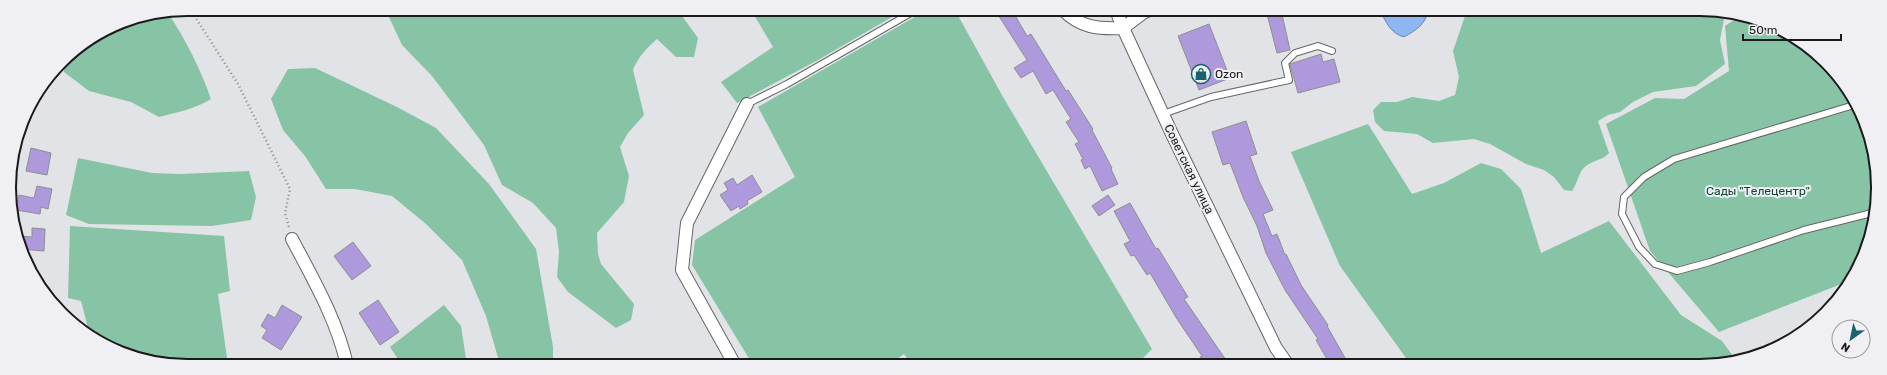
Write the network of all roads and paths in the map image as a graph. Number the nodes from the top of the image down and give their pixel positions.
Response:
1 (194, 16) edge
2 (906, 16) edge
3 (1069, 16) edge
4 (1118, 16) edge
5 (1139, 16) edge
6 (1123, 28) junction
7 (1332, 51) dead end
8 (747, 104) joint
9 (1850, 106) edge
10 (1162, 114) junction
11 (1869, 214) edge
12 (292, 239) joint
13 (346, 359) edge
14 (732, 359) edge
15 (1284, 359) edge

1 - 12 path
2 - 8 lane
3 - 6 street
4 - 6 street, Советская улица
5 - 6 street
6 - 10 street, Советская улица
7 - 10 lane
8 - 14 street
9 - 11 lane
10 - 15 street, Советская улица
12 - 13 street

